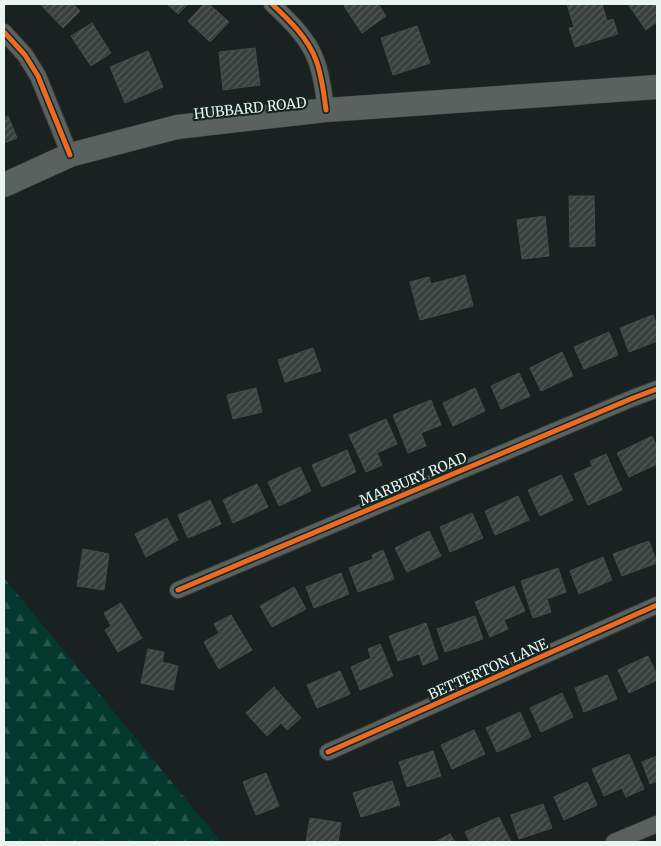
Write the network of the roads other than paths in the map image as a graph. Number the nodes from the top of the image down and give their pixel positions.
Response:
1 (272, 4) edge
2 (4, 32) edge
3 (657, 87) edge
4 (326, 110) junction
5 (70, 155) junction
6 (4, 185) edge
7 (657, 389) edge
8 (178, 590) dead end
9 (657, 605) edge
10 (328, 752) dead end
11 (657, 824) edge
12 (614, 842) edge

1 - 4 street
2 - 5 street
3 - 4 main road, HUBBARD ROAD
4 - 5 main road, HUBBARD ROAD
5 - 6 main road, HUBBARD ROAD
7 - 8 street, MARBURY ROAD
9 - 10 street, BETTERTON LANE
11 - 12 street

